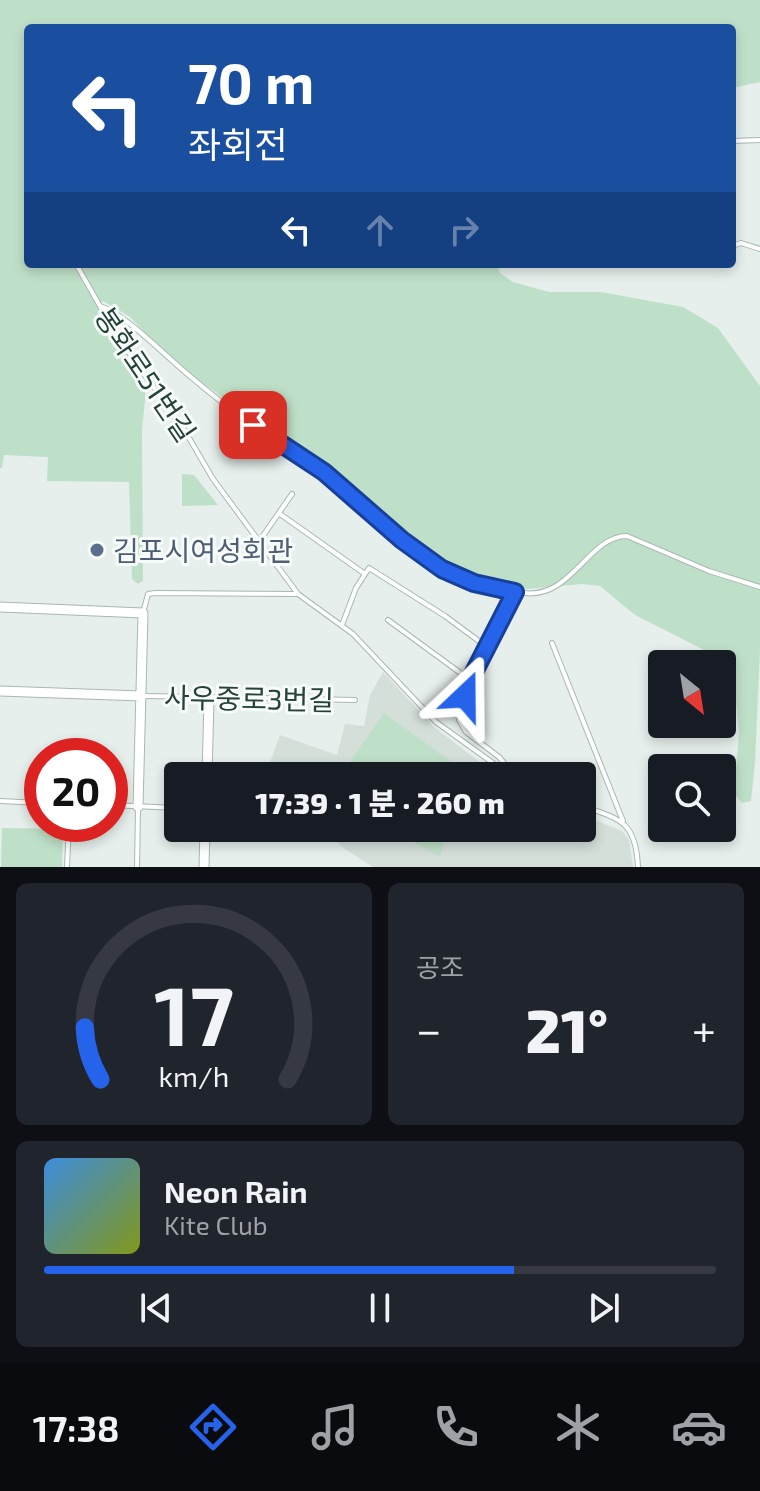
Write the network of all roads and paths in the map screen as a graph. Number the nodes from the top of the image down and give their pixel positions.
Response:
1 (760, 140) edge
2 (736, 141) edge
3 (736, 245) edge
4 (760, 249) edge
5 (78, 268) edge
6 (100, 306) junction
7 (292, 494) dead end
8 (280, 514) junction
9 (258, 543) junction
10 (365, 574) junction
11 (760, 587) edge
12 (515, 592) junction
13 (298, 594) junction
14 (0, 607) edge
15 (143, 613) junction
16 (388, 620) dead end
17 (342, 625) junction
18 (552, 643) dead end
19 (487, 647) junction
20 (470, 680) junction
21 (0, 691) edge
22 (142, 696) junction
23 (209, 699) junction
24 (355, 700) dead end
25 (207, 762) edge
26 (493, 762) edge
27 (503, 762) edge
28 (0, 801) edge
29 (24, 802) edge
30 (128, 806) edge
31 (138, 807) junction
32 (164, 808) edge
33 (596, 811) edge
34 (623, 821) junction
35 (68, 842) edge
36 (205, 842) edge
37 (67, 867) edge
38 (137, 867) edge
39 (204, 867) edge
40 (638, 867) edge

1 - 2 lane
3 - 4 lane
5 - 6 lane, 봉화로51번길
6 - 9 lane, 봉화로51번길
6 - 12 lane
7 - 8 lane
8 - 9 lane
8 - 10 lane
9 - 13 lane, 봉화로51번길
10 - 17 lane
10 - 19 lane
11 - 12 lane
12 - 19 lane, 봉화로51번길
13 - 15 lane
13 - 17 lane, 봉화로51번길
14 - 15 street
15 - 22 street, 사우중로3번길
16 - 20 lane
17 - 26 lane, 봉화로51번길
18 - 34 lane
19 - 20 lane, 봉화로51번길
20 - 27 lane, 봉화로51번길
21 - 22 street, 사우중로3번길
22 - 23 lane, 사우중로3번길
22 - 31 street
23 - 24 lane, 사우중로3번길
23 - 25 street
28 - 29 lane
30 - 31 lane
31 - 32 lane
31 - 38 lane
33 - 34 lane
34 - 40 lane
35 - 37 lane
36 - 39 street

